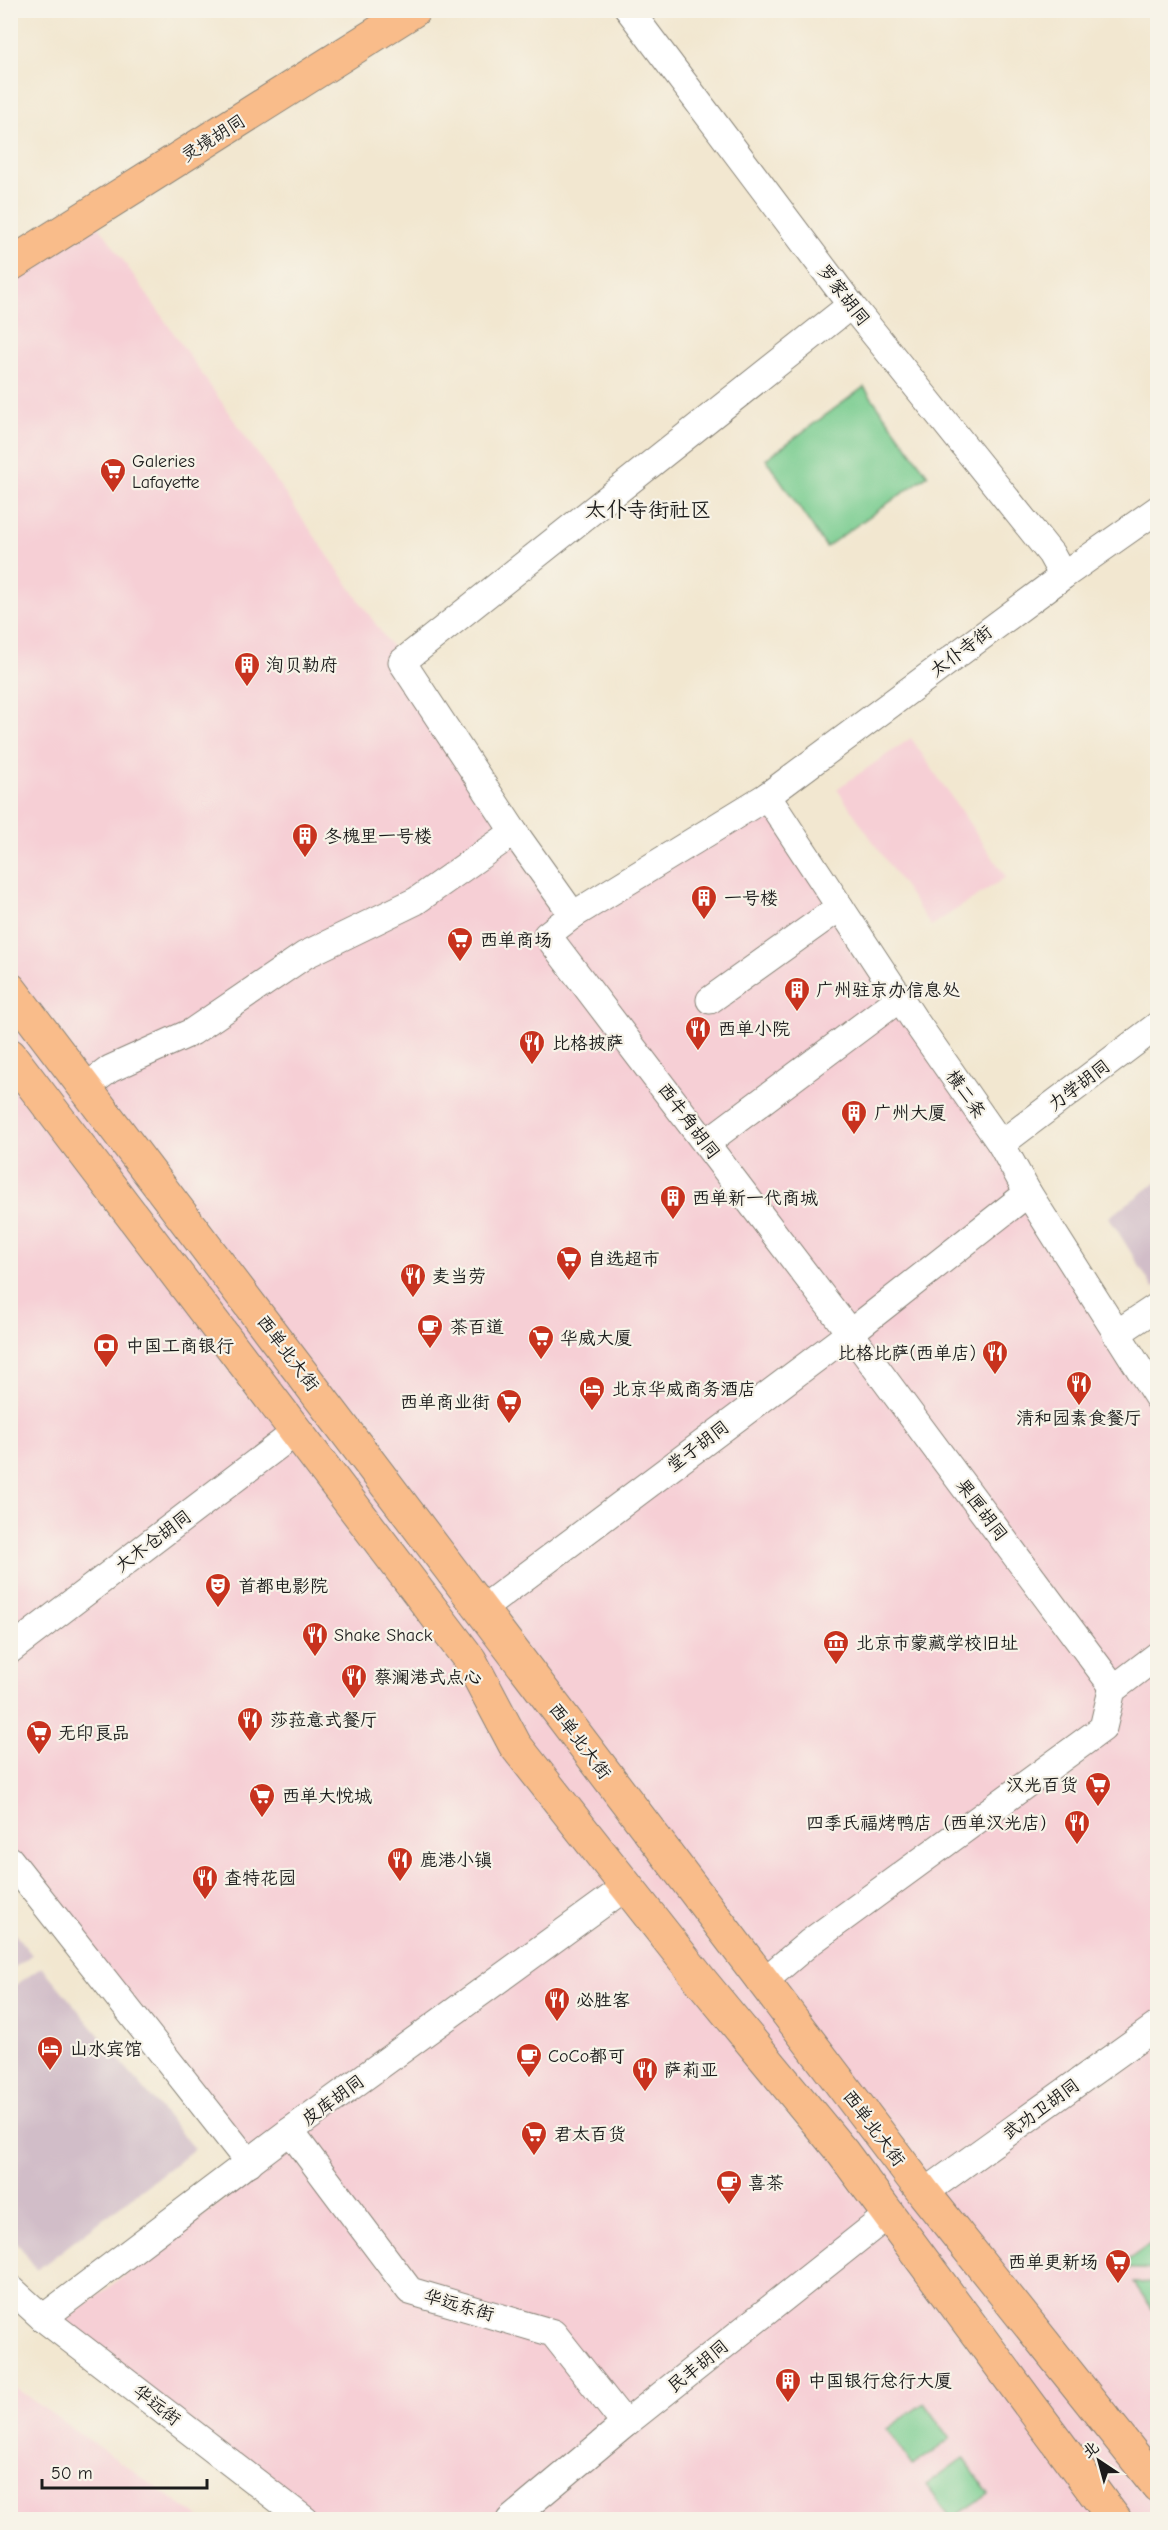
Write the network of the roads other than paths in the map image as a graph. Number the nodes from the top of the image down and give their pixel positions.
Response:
1 (414, 10) edge
2 (629, 10) edge
3 (10, 265) edge
4 (851, 305) junction
5 (1158, 509) edge
6 (1063, 576) junction
7 (767, 796) junction
8 (514, 832) junction
9 (840, 907) junction
10 (573, 915) junction
11 (10, 989) edge
12 (900, 998) junction
13 (710, 1000) dead end
14 (1158, 1025) edge
15 (12, 1060) edge
16 (86, 1087) junction
17 (710, 1140) dead end
18 (1000, 1144) junction
19 (1028, 1193) junction
20 (1158, 1306) edge
21 (850, 1332) junction
22 (1116, 1334) junction
23 (1158, 1398) edge
24 (296, 1432) junction
25 (481, 1610) junction
26 (10, 1650) edge
27 (1158, 1654) edge
28 (1114, 1688) junction
29 (10, 1860) edge
30 (627, 1886) junction
31 (763, 1982) junction
32 (1158, 2025) edge
33 (290, 2131) junction
34 (249, 2163) junction
35 (924, 2193) junction
36 (888, 2215) junction
37 (10, 2288) edge
38 (43, 2318) junction
39 (625, 2424) junction
40 (1158, 2486) edge
41 (305, 2520) edge
42 (510, 2520) edge
43 (1115, 2520) edge

1 - 3 main road, 灵境胡同
2 - 4 street, 罗家胡同
4 - 6 street, 罗家胡同
4 - 8 street
5 - 6 street, 太仆寺街
6 - 7 street, 太仆寺街
7 - 9 street, 横二条
7 - 10 street, 太仆寺街
8 - 10 street
8 - 16 street
9 - 12 street, 横二条
9 - 13 street
10 - 21 street, 西牛角胡同
11 - 16 main road, 西单北大街
12 - 17 street
12 - 18 street, 横二条
14 - 18 street, 力学胡同
15 - 24 main road
16 - 25 main road, 西单北大街
18 - 19 street, 横二条
19 - 21 street, 堂子胡同
19 - 22 street, 横二条
20 - 22 street
21 - 25 street, 堂子胡同
21 - 28 street, 果匣胡同
22 - 23 street, 横二条
24 - 26 street, 大木仓胡同
24 - 30 main road
25 - 31 main road, 西单北大街
27 - 28 street
28 - 31 street
29 - 34 street
30 - 33 street, 皮库胡同
30 - 36 main road
31 - 35 main road, 西单北大街
32 - 35 street, 武功卫胡同
33 - 34 street, 皮库胡同
33 - 39 street, 华远东街
34 - 38 street, 皮库胡同
35 - 40 main road, 西单北大街
36 - 39 street, 民丰胡同
36 - 43 main road
37 - 38 street, 华远街
38 - 41 street, 华远街
39 - 42 street, 民丰胡同

